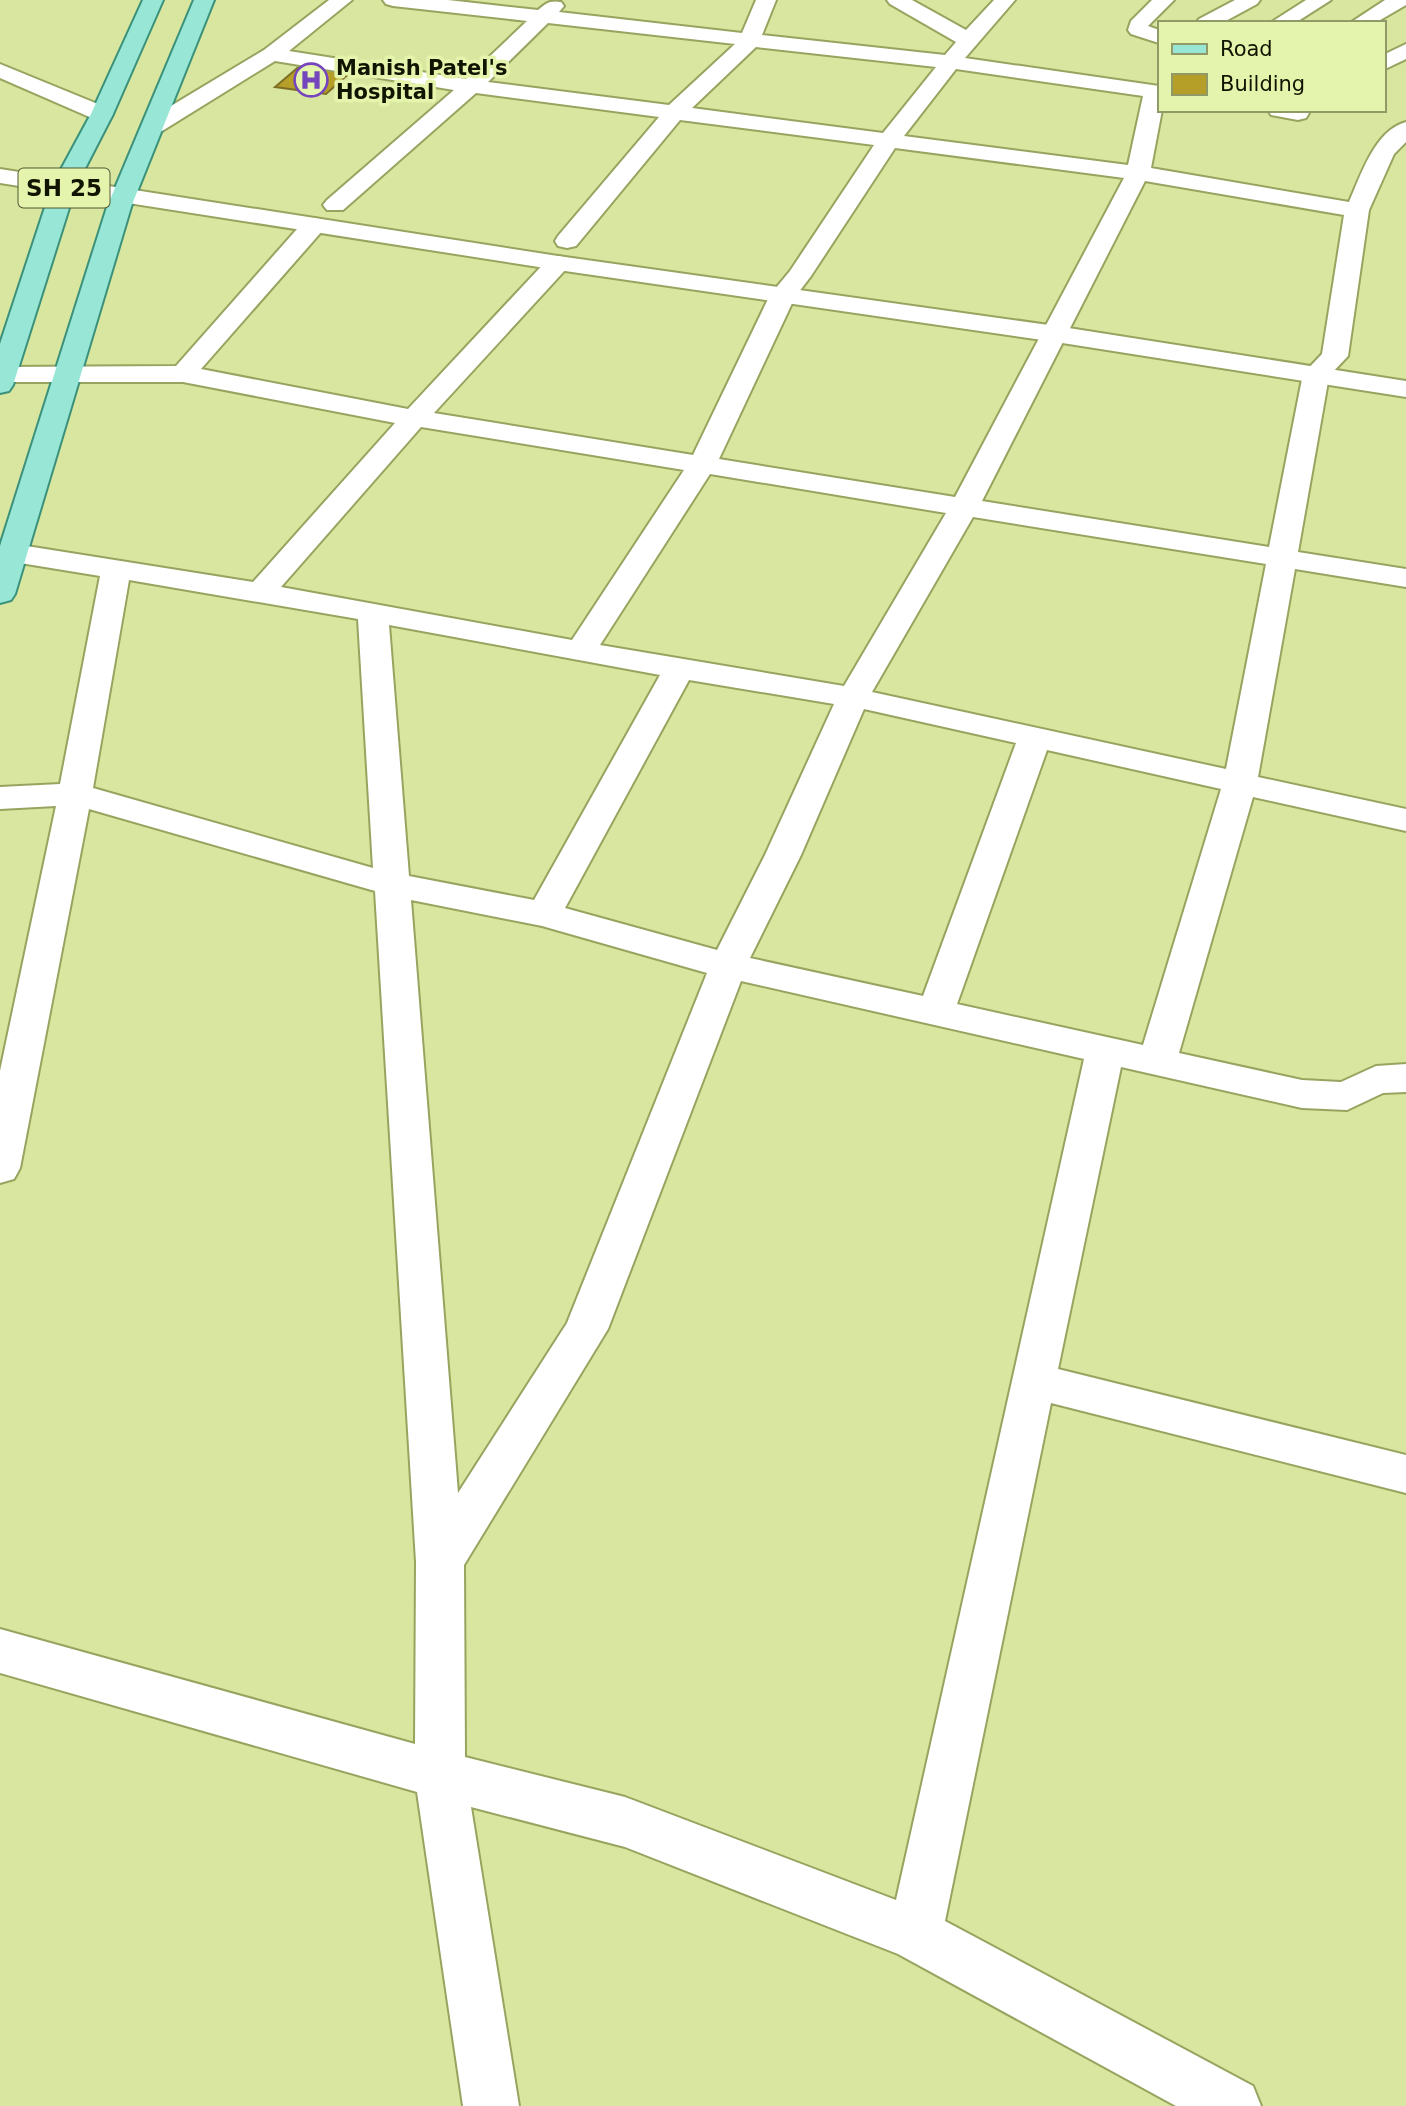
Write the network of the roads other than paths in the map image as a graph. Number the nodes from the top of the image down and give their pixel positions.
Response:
1 (153, 0) edge
2 (204, 0) edge
3 (342, 0) edge
4 (393, 0) edge
5 (561, 0) edge
6 (766, 0) edge
7 (897, 0) edge
8 (1004, 0) edge
9 (1164, 0) edge
10 (1251, 0) edge
11 (1321, 0) edge
12 (1400, 0) edge
13 (541, 17) junction
14 (1210, 21) edge
15 (1284, 21) edge
16 (1363, 21) edge
17 (1158, 37) edge
18 (968, 40) junction
19 (748, 42) junction
20 (1406, 50) edge
21 (271, 54) junction
22 (951, 62) junction
23 (1385, 63) edge
24 (0, 70) edge
25 (471, 86) junction
26 (1158, 86) edge
27 (676, 111) junction
28 (102, 114) junction
29 (154, 126) junction
30 (1406, 129) edge
31 (890, 139) junction
32 (0, 158) edge
33 (1138, 173) junction
34 (0, 176) edge
35 (68, 178) junction
36 (128, 186) junction
37 (335, 205) junction
38 (1357, 210) junction
39 (314, 225) junction
40 (562, 252) junction
41 (791, 285) junction
42 (1060, 325) junction
43 (1326, 365) junction
44 (1406, 368) edge
45 (69, 374) junction
46 (183, 374) junction
47 (2, 380) edge
48 (1406, 389) edge
49 (414, 418) junction
50 (703, 463) junction
51 (964, 507) junction
52 (14, 553) junction
53 (1282, 558) junction
54 (116, 568) junction
55 (1406, 579) edge
56 (260, 592) junction
57 (0, 594) edge
58 (373, 612) junction
59 (582, 649) junction
60 (679, 669) junction
61 (853, 697) junction
62 (1035, 738) junction
63 (1240, 784) junction
64 (75, 794) junction
65 (0, 799) edge
66 (1406, 820) edge
67 (390, 884) junction
68 (544, 914) junction
69 (728, 966) junction
70 (936, 1011) junction
71 (1105, 1050) junction
72 (1157, 1062) junction
73 (1406, 1078) edge
74 (0, 1168) edge
75 (1034, 1381) junction
76 (1406, 1474) edge
77 (440, 1562) junction
78 (0, 1651) edge
79 (440, 1775) junction
80 (915, 1934) junction
81 (491, 2106) edge
82 (1233, 2106) edge

1 - 28 main road, SH 25
2 - 29 main road
3 - 21 street
4 - 13 street
5 - 13 street
6 - 19 street
7 - 18 street
8 - 18 street
9 - 17 street
10 - 14 street
11 - 15 street
12 - 16 street
13 - 19 street
13 - 25 street
18 - 22 street
19 - 22 street
19 - 27 street
20 - 23 street
21 - 25 street
21 - 29 street
22 - 26 street
22 - 31 street
24 - 28 street
25 - 27 street
25 - 37 street
26 - 33 street
27 - 31 street
27 - 40 street
28 - 35 main road, SH 25
29 - 36 main road
30 - 38 street
31 - 33 street
31 - 41 street
32 - 35 street
33 - 38 street
33 - 42 street
34 - 35 street
35 - 36 street
35 - 47 main road, SH 25
36 - 37 street
36 - 39 street
36 - 45 main road
37 - 40 street
38 - 43 street
39 - 40 street
39 - 46 street
40 - 41 street
40 - 49 street
41 - 42 street
41 - 50 street
42 - 43 street
42 - 51 street
43 - 44 street
43 - 48 street
43 - 53 street
45 - 46 street
45 - 47 street
45 - 52 main road
46 - 49 street
49 - 50 street
49 - 56 street
50 - 51 street
50 - 59 street
51 - 53 street
51 - 61 street
52 - 54 street
52 - 57 main road
53 - 55 street
53 - 63 street
54 - 56 street
54 - 64 street
56 - 58 street
58 - 59 street
58 - 67 street
59 - 60 street
60 - 61 street
60 - 68 street
61 - 62 street
61 - 69 street
62 - 63 street
62 - 70 street
63 - 66 street
63 - 72 street
64 - 65 street
64 - 67 street
64 - 74 street
67 - 68 street
67 - 77 street
68 - 69 street
69 - 70 street
69 - 77 street
70 - 71 street
71 - 72 street
71 - 75 street
72 - 73 street
75 - 76 street
75 - 80 street
77 - 79 street
78 - 79 street
79 - 80 street
79 - 81 street
80 - 82 street

